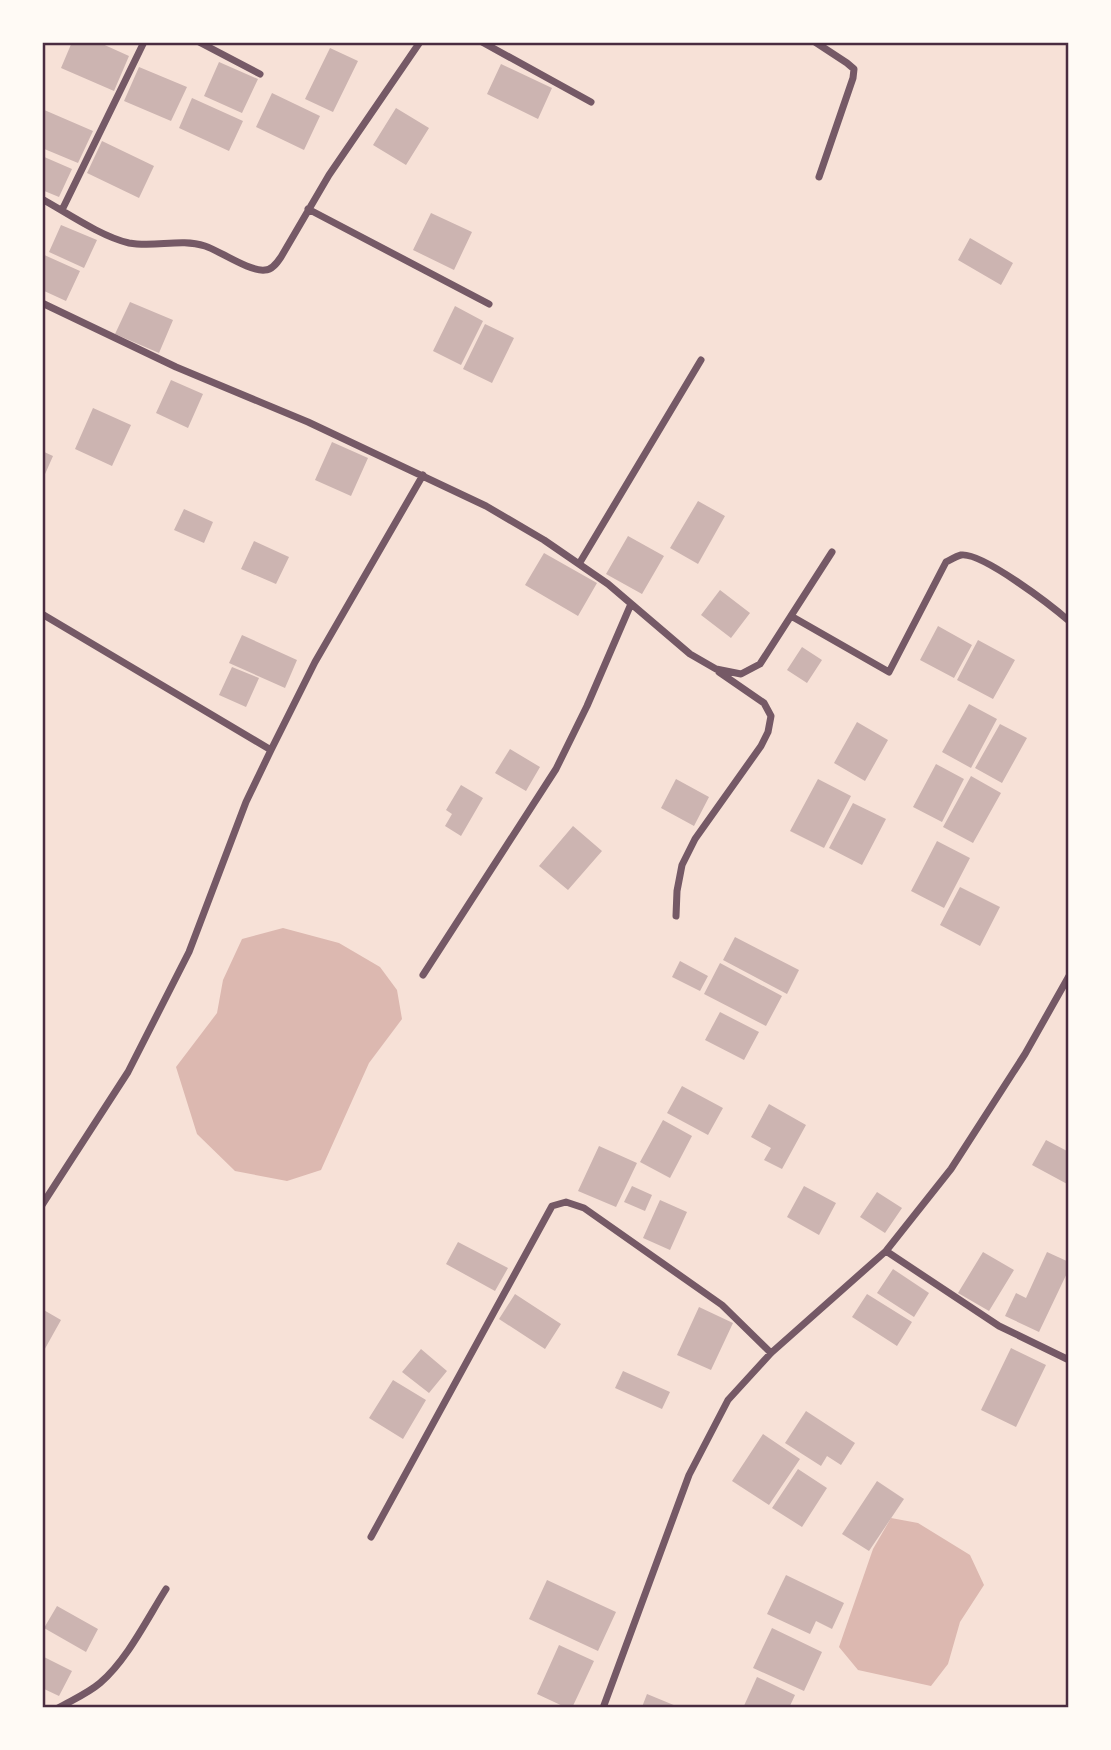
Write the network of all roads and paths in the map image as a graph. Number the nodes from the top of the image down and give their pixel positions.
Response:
1 (144, 42) edge
2 (199, 42) edge
3 (420, 42) edge
4 (482, 42) edge
5 (815, 42) edge
6 (260, 75) dead end
7 (591, 102) dead end
8 (819, 177) dead end
9 (42, 199) edge
10 (309, 209) junction
11 (62, 210) junction
12 (42, 303) edge
13 (489, 304) dead end
14 (701, 359) dead end
15 (423, 475) junction
16 (832, 552) dead end
17 (579, 564) junction
18 (631, 604) junction
19 (42, 614) edge
20 (791, 616) junction
21 (1069, 621) edge
22 (716, 669) junction
23 (271, 750) junction
24 (676, 916) dead end
25 (423, 975) dead end
26 (1069, 976) edge
27 (42, 1205) edge
28 (886, 1251) junction
29 (771, 1353) junction
30 (1069, 1360) edge
31 (371, 1537) dead end
32 (166, 1589) dead end
33 (58, 1708) edge
34 (603, 1708) edge

1 - 11 street
2 - 6 street
3 - 10 street
4 - 7 street
5 - 8 street
9 - 11 street
10 - 11 street
10 - 13 street
12 - 15 street
14 - 17 street
15 - 17 street
15 - 23 street
16 - 20 street
17 - 18 street
18 - 22 street
18 - 25 street
19 - 23 street
20 - 21 street
20 - 22 street
22 - 24 street
23 - 27 street
26 - 28 street
28 - 29 street
28 - 30 street
29 - 31 street
29 - 34 street
32 - 33 street

